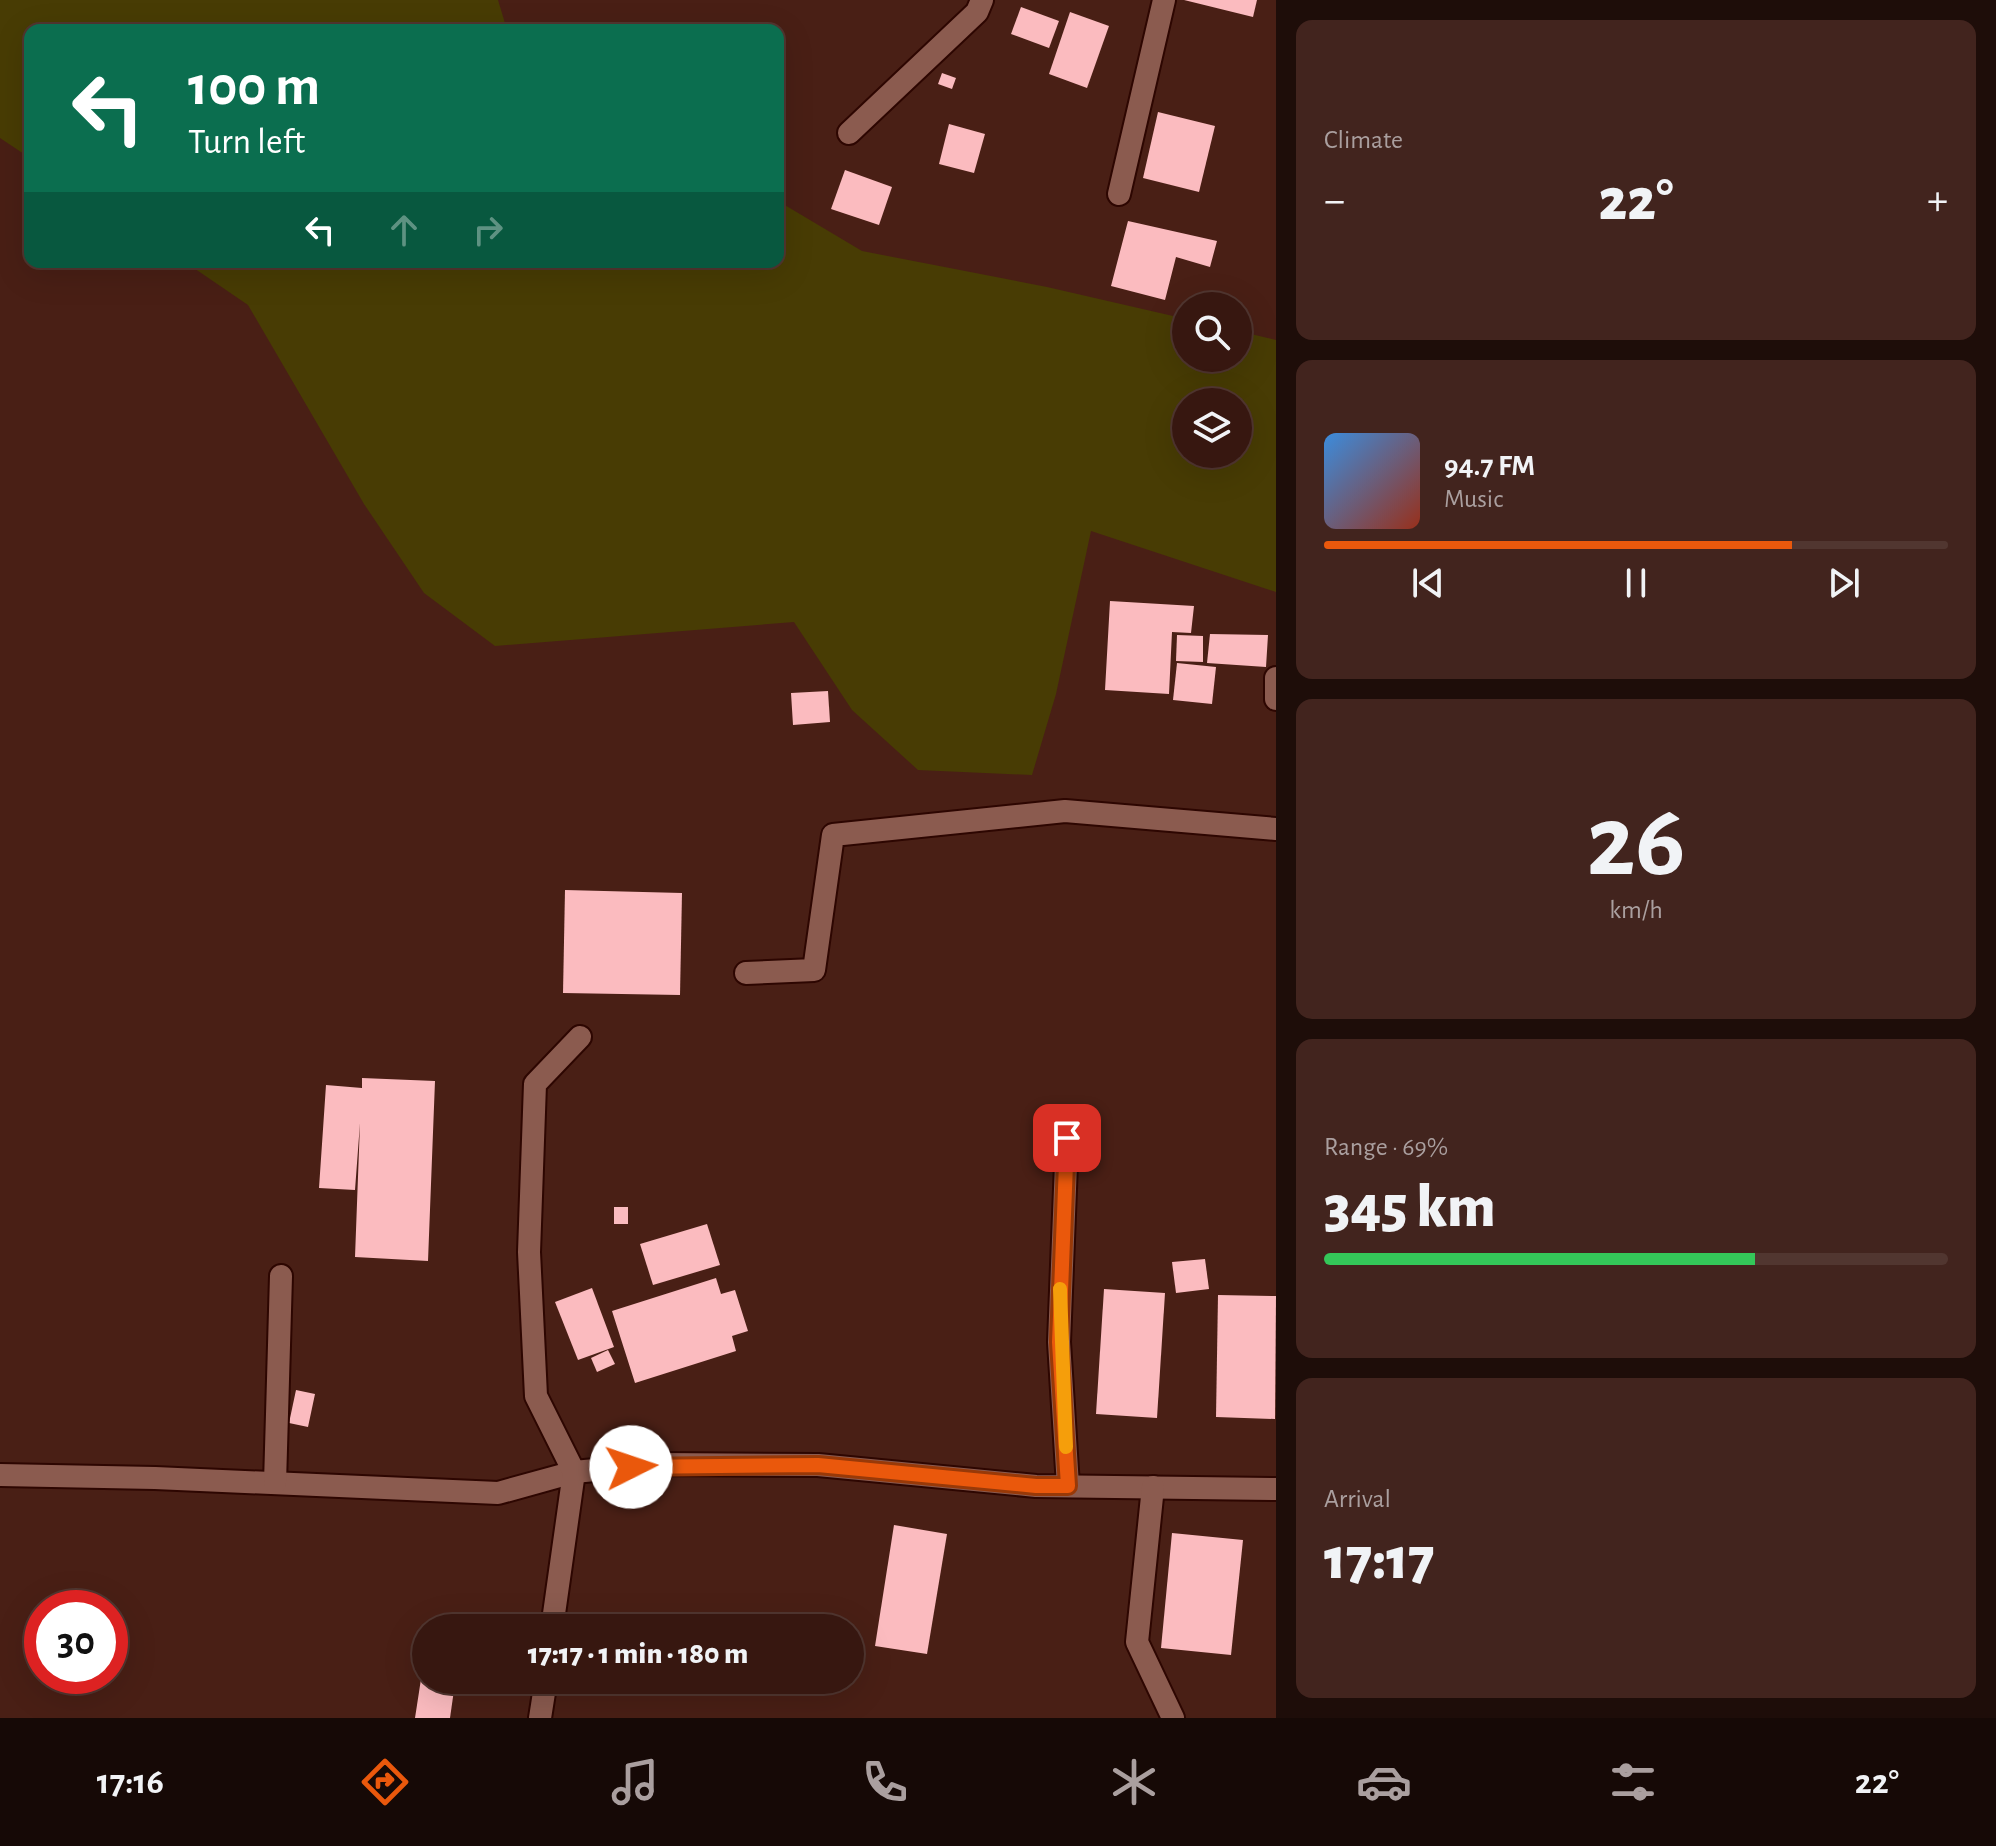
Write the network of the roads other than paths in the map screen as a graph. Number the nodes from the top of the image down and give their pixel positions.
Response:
1 (982, 0) edge
2 (1164, 0) edge
3 (849, 133) dead end
4 (1119, 194) dead end
5 (1276, 678) edge
6 (1276, 699) edge
7 (1276, 829) edge
8 (746, 973) dead end
9 (580, 1037) dead end
10 (1067, 1138) dead end
11 (281, 1276) dead end
12 (574, 1472) junction
13 (0, 1475) edge
14 (275, 1483) junction
15 (1068, 1486) junction
16 (1153, 1487) junction
17 (1276, 1489) edge
18 (554, 1614) edge
19 (544, 1694) edge
20 (540, 1718) edge
21 (1173, 1718) edge

1 - 3 street
2 - 4 street
5 - 6 street
7 - 8 street
9 - 12 street
10 - 15 street
11 - 14 street
12 - 14 street
12 - 15 street
12 - 18 street
13 - 14 street
15 - 16 street
16 - 17 street
16 - 21 street
19 - 20 street

